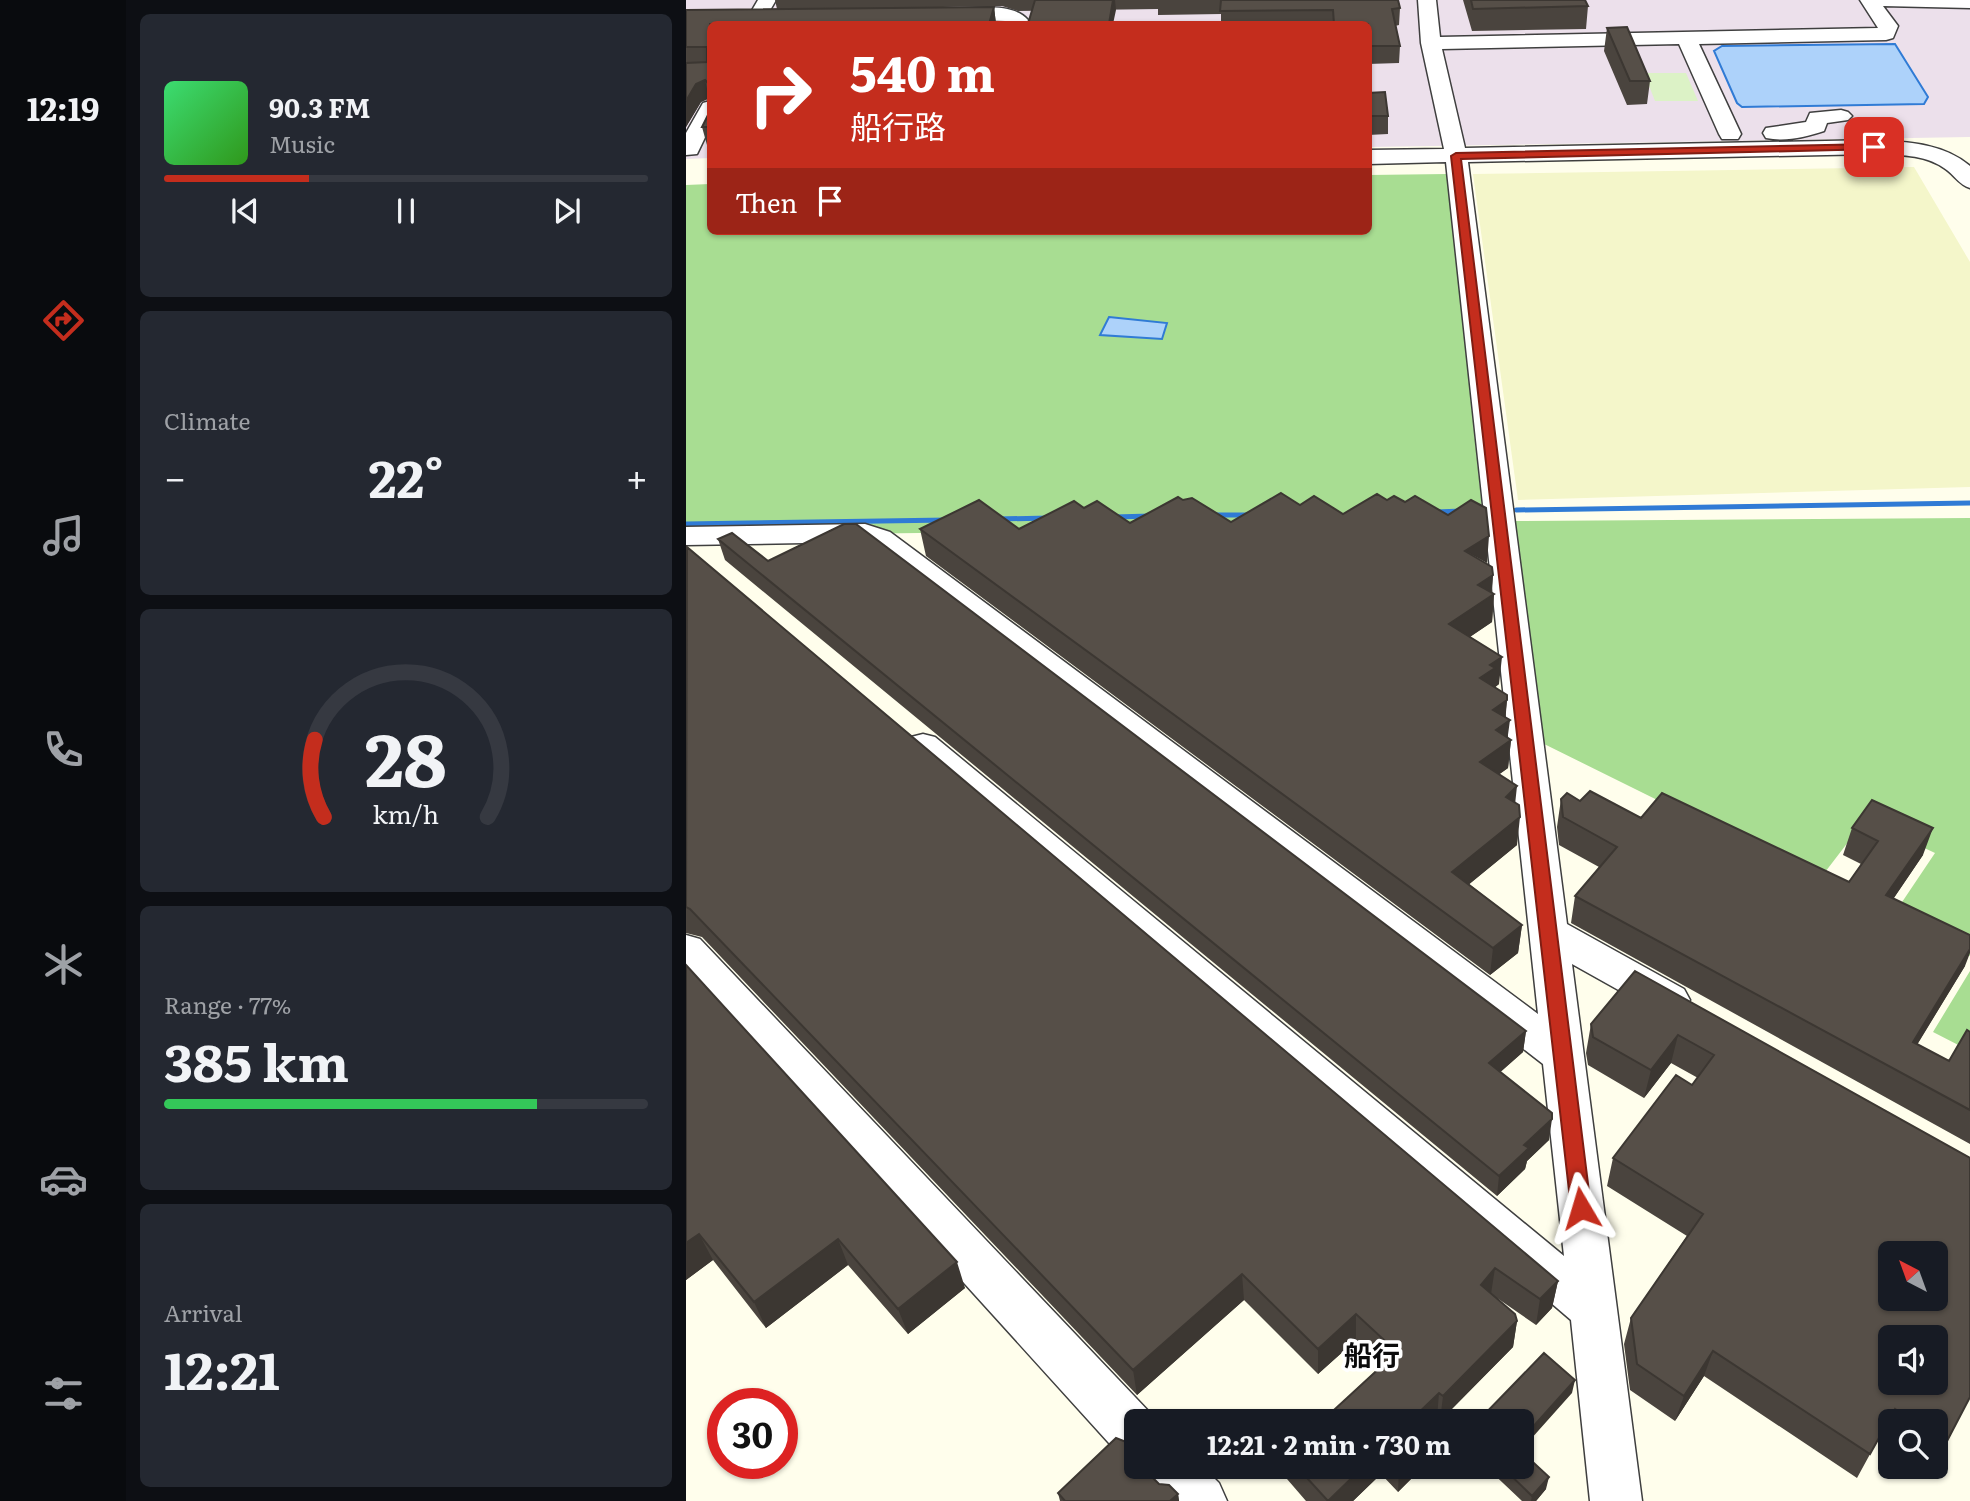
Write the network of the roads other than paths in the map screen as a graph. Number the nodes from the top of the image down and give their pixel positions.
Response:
1 (1427, 0) edge
2 (1869, 0) edge
3 (1878, 0) edge
4 (1970, 2) edge
5 (735, 13) edge
6 (759, 14) edge
7 (934, 16) edge
8 (784, 18) edge
9 (1018, 21) edge
10 (1687, 39) junction
11 (1431, 43) junction
12 (707, 116) edge
13 (1841, 116) dead end
14 (1730, 134) junction
15 (1372, 139) edge
16 (1454, 147) junction
17 (694, 156) edge
18 (1372, 157) edge
19 (1970, 181) edge
20 (686, 536) edge
21 (686, 547) edge
22 (718, 574) edge
23 (899, 727) edge
24 (1548, 932) junction
25 (686, 950) edge
26 (1705, 1020) edge
27 (1563, 1056) junction
28 (1593, 1309) junction
29 (1124, 1422) edge
30 (1178, 1479) edge
31 (1201, 1501) edge
32 (1616, 1501) edge

1 - 11 street
2 - 10 street
3 - 4 street
5 - 6 street
6 - 8 street
7 - 9 street
10 - 11 street
10 - 14 street
11 - 16 street
12 - 17 street
13 - 14 street
14 - 16 street
15 - 16 street
16 - 18 street
16 - 19 street
16 - 24 street
20 - 27 street
21 - 22 street
23 - 28 street
24 - 26 street
24 - 27 street
25 - 29 street
27 - 28 street
28 - 32 street
30 - 31 street

